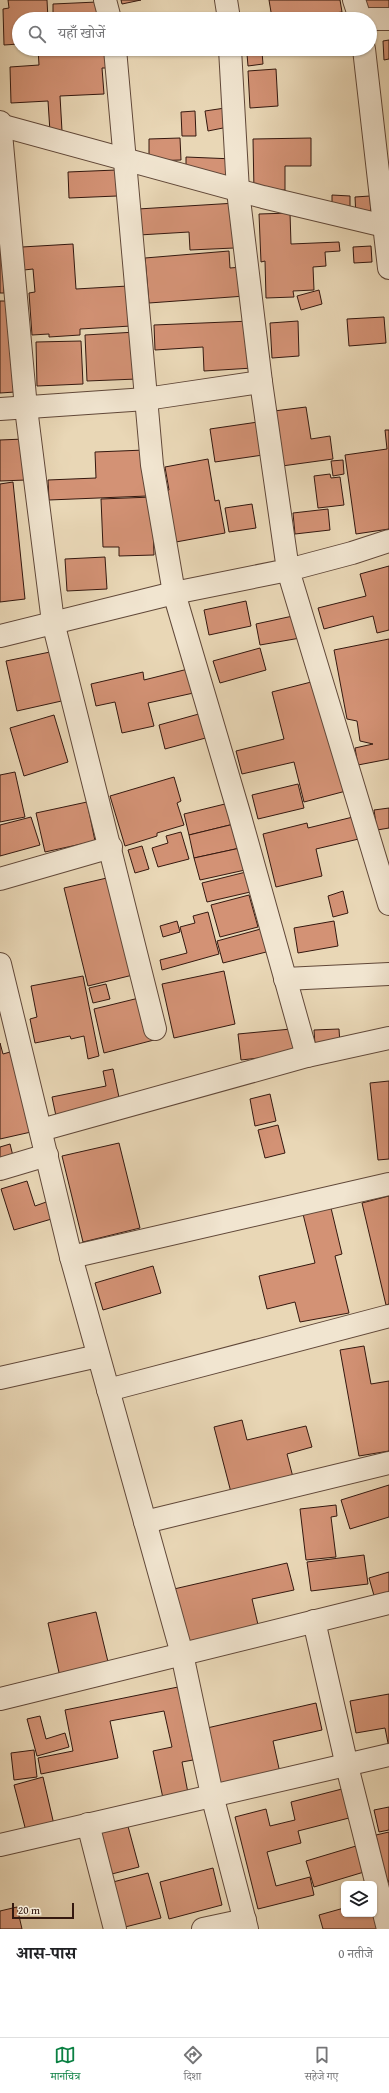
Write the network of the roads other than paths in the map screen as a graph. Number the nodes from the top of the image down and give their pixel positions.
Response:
1 (105, 0) edge
2 (226, 0) edge
3 (108, 12) edge
4 (228, 12) edge
5 (377, 17) edge
6 (389, 19) edge
7 (116, 56) edge
8 (230, 56) edge
9 (365, 56) edge
10 (0, 122) edge
11 (0, 125) edge
12 (125, 160) junction
13 (238, 191) junction
14 (386, 226) edge
15 (389, 268) edge
16 (261, 382) junction
17 (146, 399) junction
18 (26, 408) junction
19 (0, 409) edge
20 (389, 541) edge
21 (288, 570) junction
22 (174, 594) junction
23 (53, 622) junction
24 (0, 636) edge
25 (111, 847) junction
26 (0, 879) edge
27 (389, 904) edge
28 (0, 964) edge
29 (389, 974) edge
30 (285, 979) junction
31 (155, 1029) dead end
32 (389, 1038) edge
33 (307, 1056) junction
34 (41, 1130) junction
35 (47, 1155) junction
36 (0, 1169) edge
37 (389, 1184) edge
38 (71, 1257) junction
39 (389, 1316) edge
40 (98, 1356) junction
41 (0, 1378) edge
42 (108, 1390) junction
43 (389, 1463) edge
44 (145, 1522) junction
45 (389, 1603) edge
46 (314, 1621) junction
47 (182, 1654) junction
48 (0, 1699) edge
49 (389, 1755) edge
50 (347, 1766) junction
51 (212, 1795) junction
52 (88, 1824) junction
53 (0, 1845) edge
54 (246, 1925) edge
55 (115, 1929) edge
56 (203, 1929) edge
57 (388, 1929) edge

1 - 3 street
2 - 4 street
5 - 6 street
7 - 12 street
8 - 13 street
9 - 14 street
10 - 11 street
11 - 12 street
11 - 18 street
12 - 13 street
12 - 17 street
13 - 14 street
13 - 16 street
14 - 15 street
16 - 17 street
16 - 21 street
17 - 18 street
17 - 22 street
18 - 19 street
18 - 23 street
20 - 21 street
21 - 22 street
21 - 27 street
22 - 23 street
22 - 30 street
23 - 24 street
23 - 25 street
25 - 26 street
25 - 31 street
28 - 34 street
29 - 30 street
30 - 33 street
32 - 33 street
33 - 34 street
34 - 35 street
35 - 36 street
35 - 38 street
37 - 38 street
38 - 40 street
39 - 42 street
40 - 41 street
40 - 42 street
42 - 44 street
43 - 44 street
44 - 47 street
45 - 46 street
46 - 47 street
46 - 50 street
47 - 48 street
47 - 51 street
49 - 50 street
50 - 51 street
50 - 57 street
51 - 52 street
51 - 54 street
52 - 53 street
52 - 55 street
54 - 56 street

